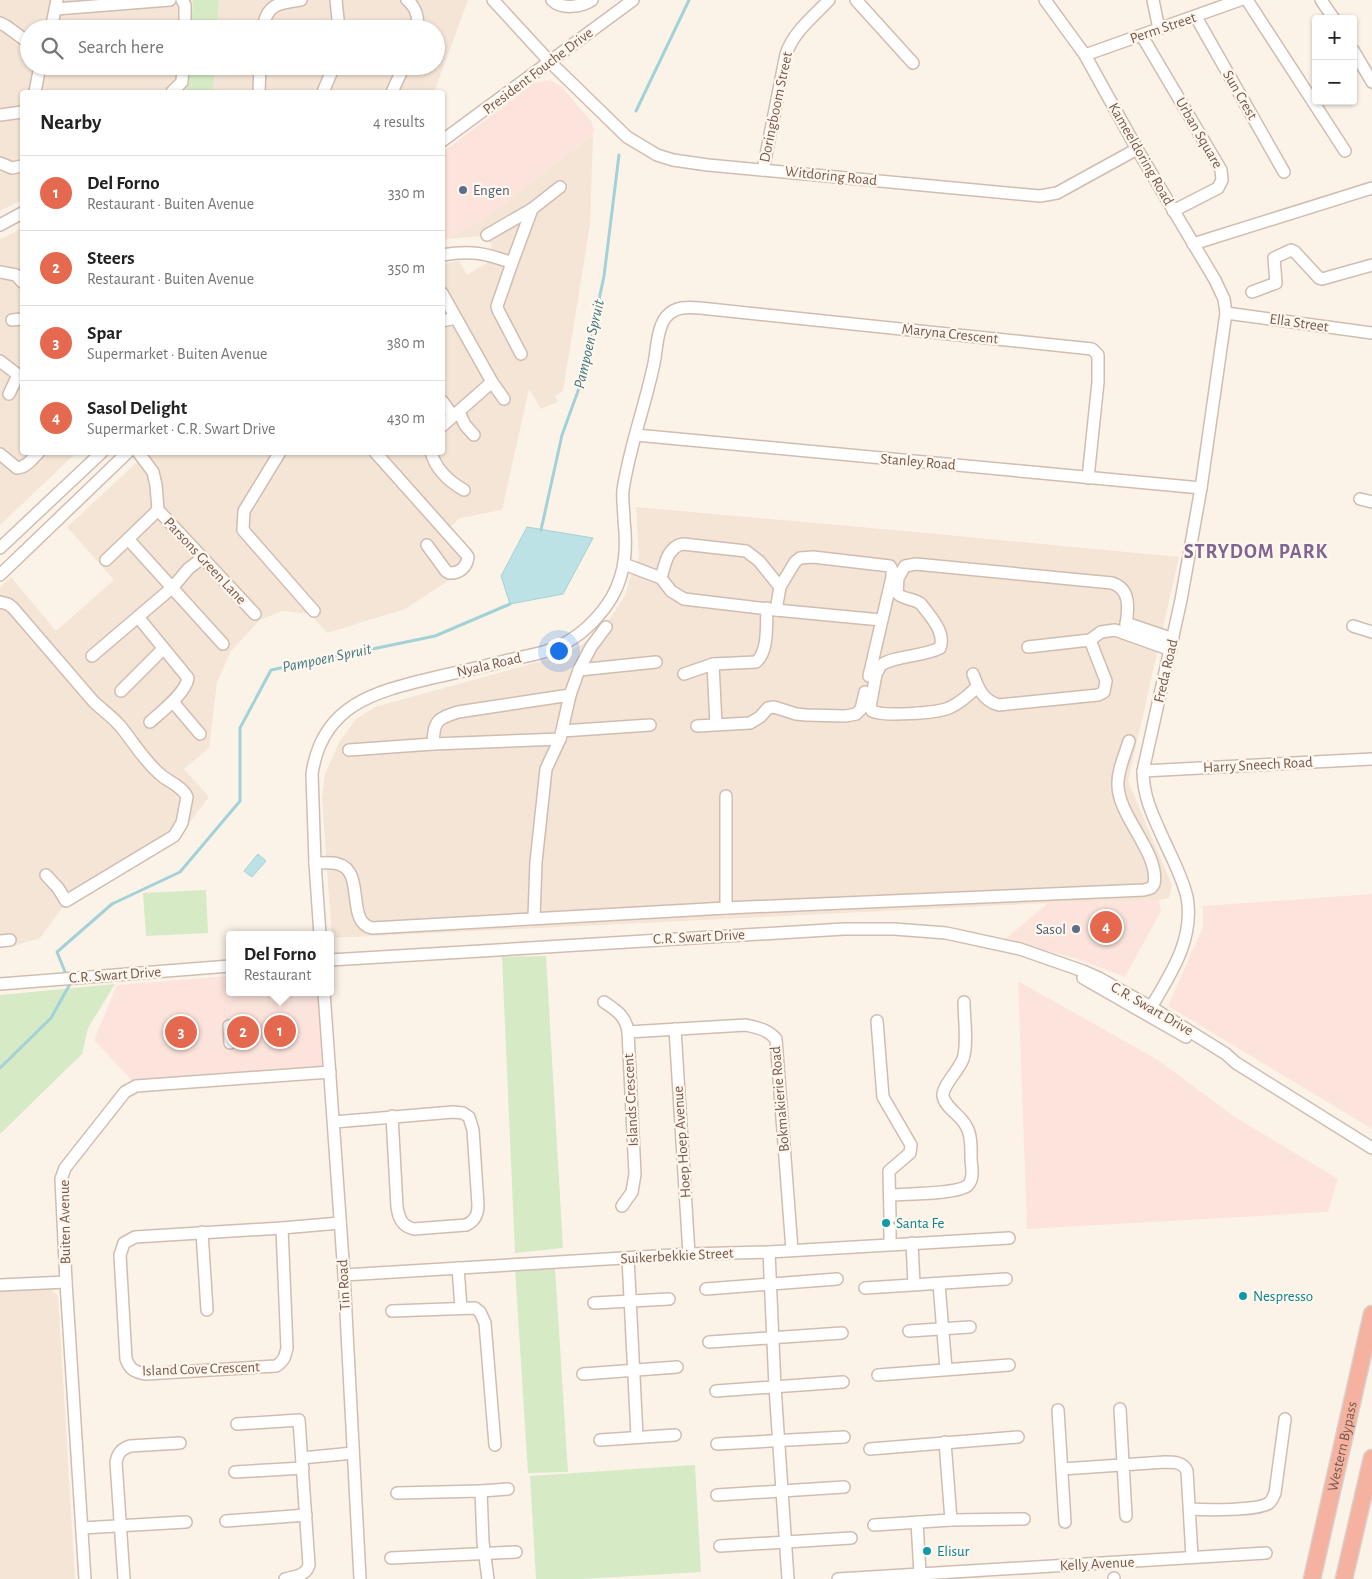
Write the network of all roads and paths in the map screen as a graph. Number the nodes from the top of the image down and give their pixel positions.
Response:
1 (170, 0) edge
2 (182, 0) edge
3 (301, 0) edge
4 (336, 0) edge
5 (407, 0) edge
6 (493, 0) edge
7 (552, 0) edge
8 (592, 0) edge
9 (633, 0) edge
10 (829, 0) edge
11 (856, 0) edge
12 (1045, 0) edge
13 (1153, 0) edge
14 (1240, 0) edge
15 (1247, 0) edge
16 (1321, 0) edge
17 (56, 5) edge
18 (1331, 15) edge
19 (1196, 17) junction
20 (53, 20) edge
21 (185, 20) edge
22 (265, 20) edge
23 (338, 20) edge
24 (416, 20) edge
25 (0, 23) edge
26 (1159, 30) junction
27 (20, 36) edge
28 (1142, 36) junction
29 (1085, 55) junction
30 (1357, 57) edge
31 (550, 62) junction
32 (913, 62) dead end
33 (38, 75) edge
34 (182, 75) edge
35 (260, 75) edge
36 (330, 75) edge
37 (400, 75) edge
38 (1372, 82) edge
39 (35, 90) edge
40 (175, 90) edge
41 (259, 90) edge
42 (324, 90) edge
43 (393, 90) edge
44 (20, 112) edge
45 (0, 115) edge
46 (445, 139) edge
47 (1137, 149) junction
48 (1345, 151) dead end
49 (0, 163) edge
50 (20, 166) edge
51 (763, 170) junction
52 (1284, 172) dead end
53 (560, 187) dead end
54 (1372, 188) edge
55 (532, 208) junction
56 (1173, 211) junction
57 (20, 218) edge
58 (0, 225) edge
59 (487, 235) dead end
60 (1193, 244) junction
61 (445, 256) edge
62 (512, 263) junction
63 (1372, 265) edge
64 (0, 272) edge
65 (20, 280) edge
66 (1252, 292) dead end
67 (445, 298) edge
68 (676, 310) joint
69 (1226, 313) junction
70 (456, 318) junction
71 (445, 320) edge
72 (1372, 333) edge
73 (521, 354) dead end
74 (0, 360) edge
75 (20, 376) edge
76 (492, 382) junction
77 (9, 394) dead end
78 (504, 399) dead end
79 (445, 404) edge
80 (456, 414) junction
81 (445, 423) edge
82 (474, 435) dead end
83 (636, 435) junction
84 (0, 454) edge
85 (35, 455) edge
86 (99, 455) edge
87 (125, 455) edge
88 (140, 455) edge
89 (278, 455) edge
90 (378, 455) edge
91 (432, 455) edge
92 (1088, 478) junction
93 (1201, 488) junction
94 (464, 490) dead end
95 (1360, 499) dead end
96 (1372, 502) edge
97 (158, 510) junction
98 (128, 539) junction
99 (427, 545) dead end
100 (0, 548) edge
101 (201, 558) junction
102 (106, 560) dead end
103 (624, 564) junction
104 (0, 575) edge
105 (661, 578) junction
106 (173, 587) junction
107 (780, 587) junction
108 (0, 602) edge
109 (772, 609) junction
110 (314, 611) dead end
111 (255, 614) dead end
112 (138, 617) junction
113 (882, 620) junction
114 (1352, 626) dead end
115 (606, 627) dead end
116 (1125, 628) junction
117 (1372, 632) edge
118 (1090, 640) junction
119 (223, 644) dead end
120 (1172, 645) junction
121 (1028, 647) dead end
122 (163, 649) junction
123 (92, 656) dead end
124 (656, 662) dead end
125 (713, 664) junction
126 (579, 670) junction
127 (684, 674) dead end
128 (973, 674) dead end
129 (977, 686) junction
130 (121, 691) dead end
131 (570, 695) junction
132 (173, 702) junction
133 (150, 722) dead end
134 (716, 724) junction
135 (650, 725) dead end
136 (697, 726) dead end
137 (200, 734) dead end
138 (561, 735) junction
139 (1129, 741) dead end
140 (433, 744) junction
141 (349, 750) dead end
142 (1372, 759) edge
143 (1144, 771) junction
144 (726, 796) dead end
145 (314, 863) junction
146 (46, 874) dead end
147 (726, 908) junction
148 (534, 918) junction
149 (320, 931) edge
150 (334, 960) edge
151 (226, 966) edge
152 (0, 984) edge
153 (324, 996) edge
154 (604, 1002) dead end
155 (964, 1002) dead end
156 (1149, 1011) junction
157 (877, 1022) dead end
158 (229, 1026) dead end
159 (675, 1029) junction
160 (628, 1032) junction
161 (230, 1042) dead end
162 (330, 1072) junction
163 (392, 1116) junction
164 (334, 1122) junction
165 (1372, 1148) edge
166 (890, 1195) junction
167 (622, 1206) dead end
168 (340, 1223) junction
169 (282, 1228) junction
170 (202, 1232) junction
171 (1010, 1238) dead end
172 (912, 1243) junction
173 (890, 1244) junction
174 (792, 1250) junction
175 (769, 1252) junction
176 (689, 1254) junction
177 (628, 1258) junction
178 (458, 1268) junction
179 (344, 1275) junction
180 (837, 1279) dead end
181 (1006, 1279) dead end
182 (66, 1282) junction
183 (770, 1284) junction
184 (914, 1284) junction
185 (939, 1284) junction
186 (0, 1285) edge
187 (706, 1288) dead end
188 (865, 1288) dead end
189 (669, 1299) dead end
190 (631, 1300) junction
191 (594, 1303) dead end
192 (460, 1308) junction
193 (207, 1310) dead end
194 (392, 1311) dead end
195 (1372, 1314) edge
196 (970, 1327) dead end
197 (943, 1329) junction
198 (909, 1331) dead end
199 (842, 1333) dead end
200 (772, 1338) junction
201 (709, 1342) dead end
202 (1009, 1365) dead end
203 (677, 1367) dead end
204 (946, 1369) junction
205 (634, 1370) junction
206 (583, 1374) dead end
207 (878, 1375) dead end
208 (843, 1382) dead end
209 (775, 1387) junction
210 (716, 1391) dead end
211 (1120, 1409) dead end
212 (1058, 1410) dead end
213 (1286, 1419) dead end
214 (238, 1424) dead end
215 (675, 1435) dead end
216 (637, 1436) junction
217 (844, 1437) dead end
218 (1018, 1437) dead end
219 (600, 1440) dead end
220 (779, 1441) junction
221 (945, 1442) junction
222 (180, 1443) dead end
223 (716, 1444) dead end
224 (495, 1445) dead end
225 (870, 1449) dead end
226 (354, 1453) junction
227 (1372, 1458) edge
228 (302, 1463) junction
229 (1124, 1465) junction
230 (1062, 1469) junction
231 (235, 1472) dead end
232 (844, 1487) dead end
233 (508, 1489) dead end
234 (781, 1490) junction
235 (481, 1491) junction
236 (397, 1493) dead end
237 (716, 1495) dead end
238 (1190, 1509) junction
239 (306, 1515) junction
240 (1126, 1516) dead end
241 (1024, 1519) dead end
242 (951, 1520) junction
243 (226, 1521) dead end
244 (186, 1522) dead end
245 (917, 1522) junction
246 (1064, 1522) dead end
247 (874, 1525) dead end
248 (120, 1526) junction
249 (82, 1528) junction
250 (851, 1538) dead end
251 (786, 1542) junction
252 (720, 1546) dead end
253 (516, 1552) dead end
254 (1266, 1553) dead end
255 (485, 1554) junction
256 (391, 1558) dead end
257 (1192, 1558) junction
258 (1114, 1573) edge
259 (920, 1574) junction
260 (998, 1574) edge
261 (85, 1579) edge
262 (124, 1579) edge
263 (285, 1579) edge
264 (360, 1579) edge
265 (488, 1579) edge
266 (788, 1579) edge
267 (838, 1579) edge
268 (846, 1579) edge
269 (1312, 1579) edge
270 (1344, 1579) edge

1 - 17 street
2 - 21 street
3 - 22 street
4 - 23 street
5 - 24 street
6 - 31 street, Witdoring Road
7 - 8 street
9 - 31 street, President Fouche Drive
10 - 51 street, Doringboom Street
11 - 32 street
12 - 29 street, Kameeldoring Road
13 - 26 street
14 - 19 street, Perm Street
15 - 48 street
16 - 18 street
17 - 20 street
19 - 26 street, Perm Street
19 - 52 street, Sun Crest
25 - 27 street
26 - 28 street, Perm Street
28 - 29 street, Perm Street
28 - 56 street, Urban Square
29 - 47 street, Kameeldoring Road
30 - 38 street
31 - 46 street, President Fouche Drive
31 - 51 street, Witdoring Road
33 - 39 street
34 - 40 street
35 - 41 street
36 - 42 street
37 - 43 street
44 - 45 street
47 - 51 street, Witdoring Road
47 - 56 street, Kameeldoring Road
49 - 50 street
53 - 55 street
54 - 60 street
55 - 59 street
55 - 62 street
56 - 60 street, Kameeldoring Road
57 - 58 street
60 - 69 street, Kameeldoring Road
61 - 62 street
62 - 73 street
63 - 66 street
64 - 65 street
67 - 70 street
68 - 83 street, Nyala Road
68 - 92 street, Maryna Crescent
69 - 72 street, Ella Street
69 - 93 street, Freda Road
70 - 71 street
70 - 76 street
74 - 75 street
75 - 77 street
76 - 78 street
76 - 80 street
79 - 80 street
80 - 81 street
80 - 82 street
83 - 92 street, Stanley Road
83 - 103 street, Nyala Road
84 - 85 street
86 - 100 street
87 - 104 street
88 - 97 street, Parsons Green Lane
89 - 110 street
90 - 99 street
91 - 94 street
92 - 93 street, Stanley Road
93 - 120 street, Freda Road
95 - 96 street
97 - 98 street
97 - 101 street, Parsons Green Lane
98 - 102 street
98 - 106 street
101 - 106 street
101 - 111 street, Parsons Green Lane
103 - 105 street
103 - 145 street, Nyala Road
105 - 107 street
105 - 109 street
106 - 112 street
106 - 119 street
107 - 109 street
107 - 113 street
108 - 146 street
109 - 113 street
109 - 125 street
112 - 122 street
112 - 123 street
113 - 134 street
114 - 117 street
115 - 126 street
116 - 118 street
116 - 120 street
116 - 129 street
118 - 121 street
118 - 129 street
120 - 143 street, Freda Road
122 - 130 street
122 - 132 street
124 - 126 street
125 - 127 street
125 - 134 street
126 - 131 street
128 - 129 street
131 - 138 street
131 - 140 street
132 - 133 street
132 - 137 street
134 - 136 street
135 - 138 street
138 - 140 street
138 - 148 street
139 - 147 street
140 - 141 street
142 - 143 street, Harry Sneech Road
143 - 156 street, Freda Road
144 - 147 street
145 - 148 street
145 - 149 street, Nyala Road
147 - 148 street
150 - 156 street, C.R. Swart Drive
151 - 152 street, C.R. Swart Drive
153 - 162 street, Tin Road
154 - 160 street, Islands Crescent
155 - 166 street
156 - 165 street, C.R. Swart Drive
157 - 166 street
158 - 161 street
159 - 160 street, Bokmakierie Road
159 - 174 street, Bokmakierie Road
159 - 176 street, Hoep Hoep Avenue
160 - 167 street, Islands Crescent
162 - 164 street, Tin Road
162 - 182 street, Buiten Avenue
163 - 163 street
163 - 164 street
164 - 168 street, Tin Road
166 - 173 street
168 - 169 street, Island Cove Crescent
168 - 179 street, Tin Road
169 - 170 street, Island Cove Crescent
169 - 170 street, Island Cove Crescent
170 - 193 street
171 - 172 street, Suikerbekkie Street
172 - 173 street, Suikerbekkie Street
172 - 184 street
173 - 174 street, Suikerbekkie Street
174 - 175 street, Suikerbekkie Street
175 - 176 street, Suikerbekkie Street
175 - 183 street
176 - 177 street, Suikerbekkie Street
177 - 178 street, Suikerbekkie Street
177 - 190 street
178 - 179 street, Suikerbekkie Street
178 - 192 street
179 - 226 street, Tin Road
180 - 183 street
181 - 185 street
182 - 186 street
182 - 249 street, Buiten Avenue
183 - 187 street
183 - 200 street
184 - 185 street
184 - 188 street
185 - 197 street
189 - 190 street
190 - 191 street
190 - 205 street
192 - 194 street
192 - 224 street
195 - 269 highway, Western Bypass
196 - 197 street
197 - 198 street
197 - 204 street
199 - 200 street
200 - 201 street
200 - 209 street
202 - 204 street
203 - 205 street
204 - 207 street
205 - 206 street
205 - 216 street
208 - 209 street
209 - 210 street
209 - 220 street
211 - 229 street
212 - 230 street
213 - 238 street
214 - 228 street
215 - 216 street
216 - 219 street
217 - 220 street
218 - 221 street
220 - 223 street
220 - 234 street
221 - 225 street
221 - 242 street
222 - 248 street
226 - 228 street
226 - 264 street, Tin Road
227 - 270 highway
228 - 231 street
228 - 239 street
229 - 230 street
229 - 238 street
229 - 240 street
230 - 246 street
232 - 234 street
233 - 235 street
234 - 237 street
234 - 251 street
235 - 236 street
235 - 255 street
238 - 257 street
239 - 243 street
239 - 263 street
241 - 242 street
242 - 245 street
244 - 248 street
245 - 247 street
245 - 259 street
248 - 249 street
248 - 262 street
249 - 261 street, Buiten Avenue
250 - 251 street
251 - 252 street
251 - 266 street
253 - 255 street
254 - 257 street, Kelly Avenue
255 - 256 street
255 - 265 street
257 - 258 street, Kelly Avenue
258 - 260 street, Kelly Avenue
259 - 260 street, Kelly Avenue
259 - 268 street, Kelly Avenue
267 - 268 street, Kelly Avenue

